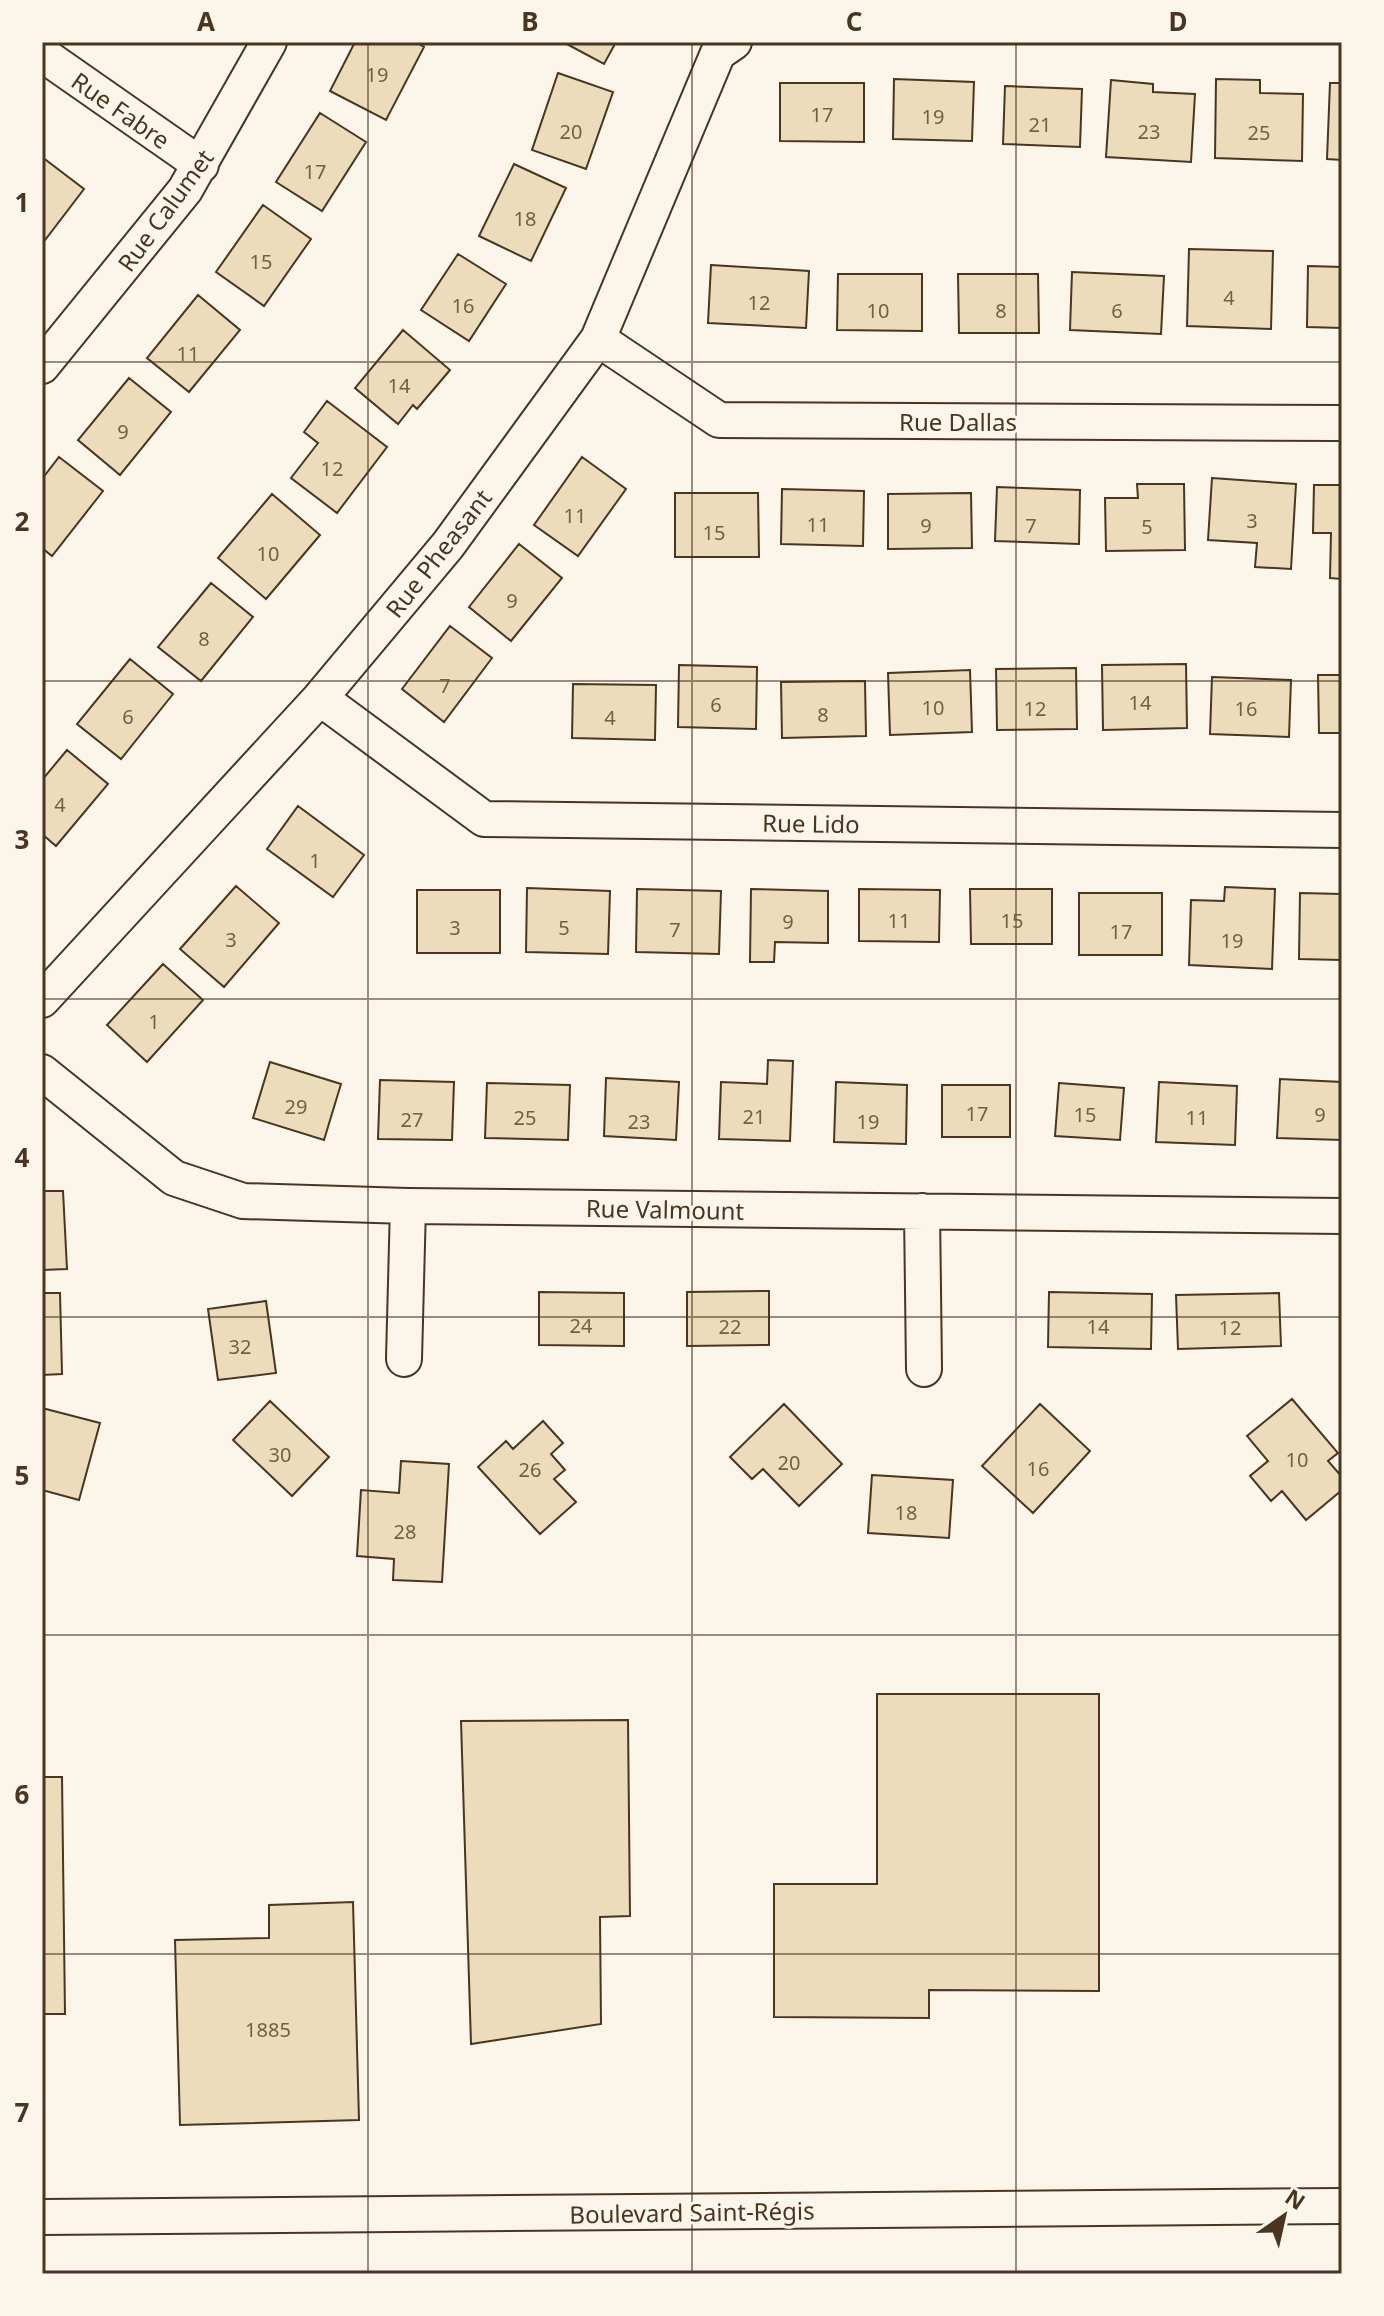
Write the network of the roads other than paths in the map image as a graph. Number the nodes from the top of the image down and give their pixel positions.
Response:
1 (269, 42) edge
2 (734, 42) edge
3 (42, 54) edge
4 (201, 165) junction
5 (598, 339) junction
6 (42, 366) edge
7 (1342, 423) edge
8 (320, 698) junction
9 (1342, 830) edge
10 (42, 1000) edge
11 (42, 1072) edge
12 (408, 1206) junction
13 (922, 1211) junction
14 (1342, 1216) edge
15 (404, 1359) dead end
16 (924, 1369) dead end
17 (1342, 2206) edge
18 (42, 2217) edge

1 - 4 street, Rue Calumet
2 - 5 street, Rue Pheasant
3 - 4 street, Rue Fabre
4 - 6 street, Rue Calumet
5 - 7 street, Rue Dallas
5 - 8 street, Rue Pheasant
8 - 9 street, Rue Lido
8 - 10 street, Rue Pheasant
11 - 12 street, Rue Valmount
12 - 13 street, Rue Valmount
12 - 15 street
13 - 14 street, Rue Valmount
13 - 16 street
17 - 18 street, Boulevard Saint-Régis

